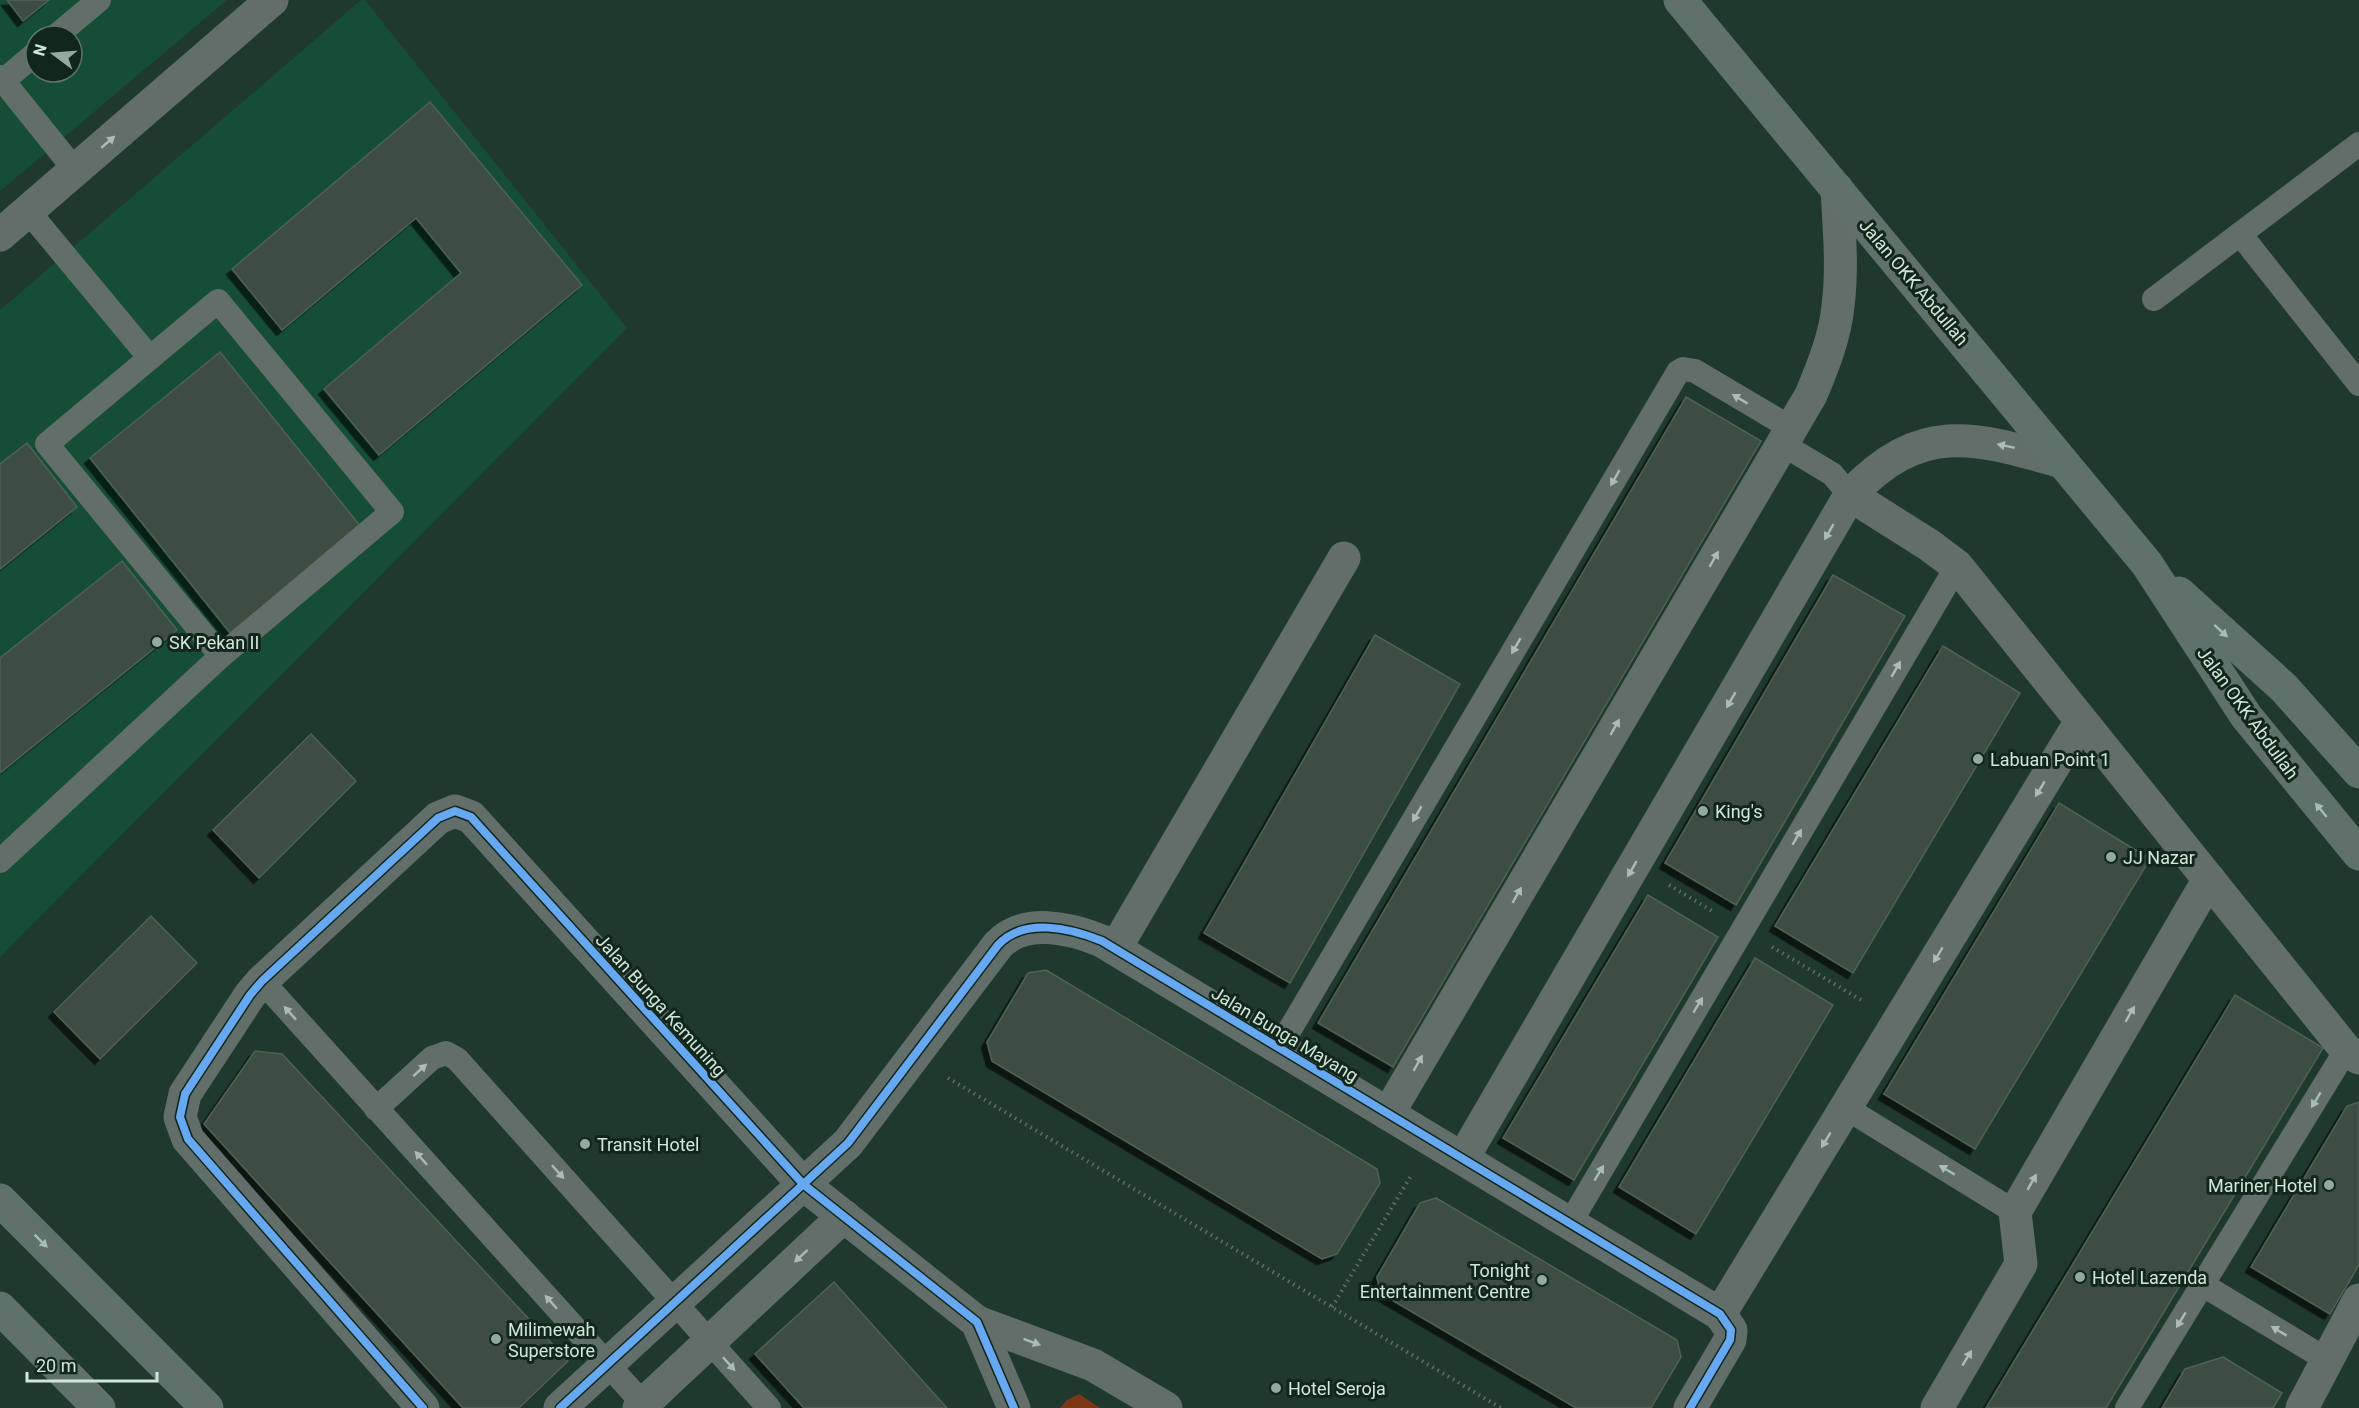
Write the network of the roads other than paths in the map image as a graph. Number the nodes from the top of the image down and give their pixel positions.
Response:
1 (99, 0) edge
2 (272, 0) edge
3 (1680, 0) edge
4 (70, 24) edge
5 (24, 62) edge
6 (2, 79) edge
7 (2359, 144) edge
8 (75, 170) junction
9 (1837, 189) junction
10 (28, 210) junction
11 (2240, 234) junction
12 (0, 235) edge
13 (2154, 300) dead end
14 (150, 358) junction
15 (2359, 384) edge
16 (1786, 436) junction
17 (2062, 462) junction
18 (1850, 495) junction
19 (1344, 558) dead end
20 (2147, 564) junction
21 (1956, 566) junction
22 (221, 656) junction
23 (2081, 721) junction
24 (2359, 771) edge
25 (2359, 854) edge
26 (0, 861) edge
27 (2209, 879) junction
28 (1115, 949) junction
29 (262, 981) junction
30 (1280, 1048) junction
31 (2353, 1054) edge
32 (1846, 1108) junction
33 (376, 1109) junction
34 (1388, 1114) junction
35 (1463, 1158) junction
36 (803, 1184) junction
37 (0, 1200) edge
38 (2015, 1212) junction
39 (844, 1216) junction
40 (1570, 1223) junction
41 (2202, 1285) junction
42 (2359, 1300) edge
43 (675, 1303) junction
44 (0, 1308) edge
45 (1720, 1314) junction
46 (977, 1322) junction
47 (710, 1342) junction
48 (2329, 1361) junction
49 (607, 1364) junction
50 (643, 1407) edge
51 (99, 1408) edge
52 (207, 1408) edge
53 (423, 1408) edge
54 (560, 1408) edge
55 (769, 1408) edge
56 (1014, 1408) edge
57 (1166, 1408) edge
58 (1690, 1408) edge
59 (1937, 1408) edge
60 (2127, 1408) edge
61 (2302, 1408) edge

1 - 4 lane
8 -> 2 street
3 - 9 main road, Jalan OKK Abdullah
5 - 6 lane
6 - 8 lane
7 - 11 lane
8 - 10 street
9 - 16 street
9 - 17 main road, Jalan OKK Abdullah
10 - 12 street
10 - 14 lane
11 - 13 lane
11 - 15 lane
14 - 22 lane
14 - 22 lane
16 - 18 lane
16 -> 30 lane
34 -> 16 street
17 -> 18 street
17 - 20 main road, Jalan OKK Abdullah
18 - 21 street
18 -> 35 street
19 - 28 street
20 -> 24 main road, Jalan OKK Abdullah
25 -> 20 main road, Jalan OKK Abdullah
21 - 23 street
40 -> 21 lane
22 - 26 lane
23 - 27 street
23 -> 32 street
27 - 31 street
38 -> 27 street
28 - 30 street, Jalan Bunga Mayang
28 - 36 street, Jalan Bunga Mayang
33 -> 29 lane
29 - 36 street, Jalan Bunga Kemuning
29 - 53 street
30 - 34 street, Jalan Bunga Mayang
31 -> 41 lane
38 -> 32 lane
32 -> 45 street
33 -> 43 lane
49 -> 33 lane
34 - 35 street, Jalan Bunga Mayang
35 - 40 street, Jalan Bunga Mayang
36 - 39 street, Jalan Bunga Kemuning
36 - 43 street, Jalan Bunga Mayang
37 -> 52 main road
59 -> 38 street
39 - 46 street, Jalan Bunga Kemuning
39 -> 47 street
40 - 45 street, Jalan Bunga Mayang
48 -> 41 lane
41 -> 60 lane
42 - 48 street
43 - 47 lane
43 - 49 street, Jalan Bunga Mayang
44 - 51 main road
45 - 58 street
46 - 56 street, Jalan Bunga Kemuning
46 -> 57 street
47 - 50 street
47 -> 55 lane
48 - 61 street
49 - 50 lane
49 - 54 street, Jalan Bunga Mayang

